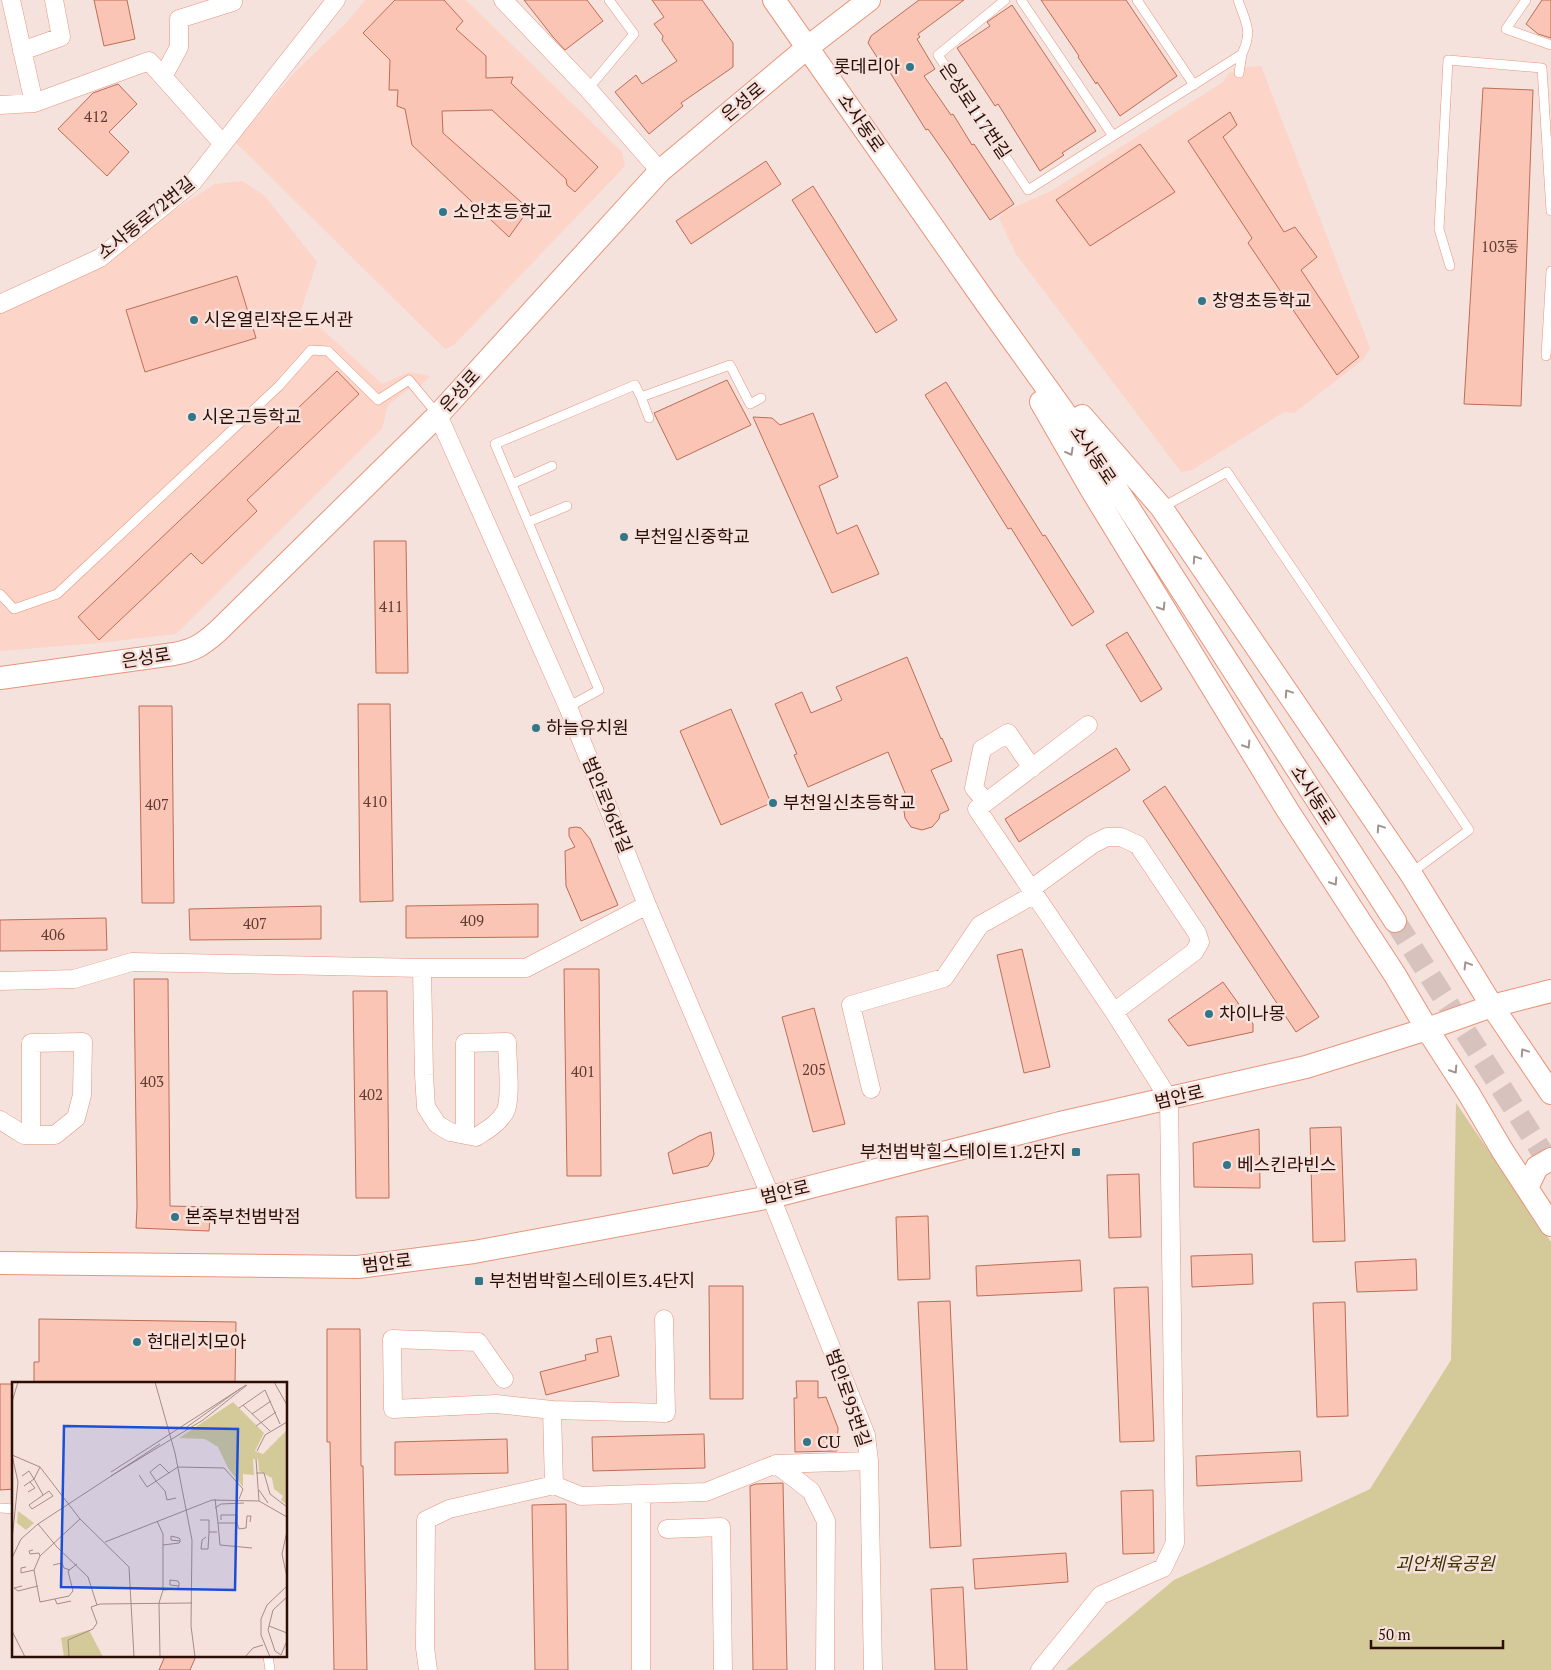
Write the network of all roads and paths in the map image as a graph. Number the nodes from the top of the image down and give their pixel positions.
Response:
1 (11, 0) edge
2 (54, 0) edge
3 (232, 0) edge
4 (336, 0) edge
5 (503, 0) edge
6 (609, 0) edge
7 (774, 0) edge
8 (869, 0) edge
9 (1005, 0) edge
10 (1021, 0) edge
11 (1137, 0) edge
12 (1238, 0) edge
13 (1526, 0) edge
14 (1551, 45) edge
15 (808, 47) junction
16 (22, 51) junction
17 (1242, 54) junction
18 (1239, 73) dead end
19 (163, 77) junction
20 (1194, 85) junction
21 (588, 89) junction
22 (34, 103) junction
23 (0, 105) edge
24 (1113, 136) junction
25 (223, 144) junction
26 (660, 171) junction
27 (1551, 211) edge
28 (1450, 266) dead end
29 (1551, 271) edge
30 (986, 303) junction
31 (0, 304) edge
32 (1546, 356) dead end
33 (641, 398) junction
34 (761, 398) dead end
35 (438, 415) junction
36 (649, 418) dead end
37 (552, 466) dead end
38 (512, 484) junction
39 (567, 506) dead end
40 (1161, 508) junction
41 (528, 522) junction
42 (0, 594) edge
43 (0, 678) edge
44 (568, 707) junction
45 (1088, 725) dead end
46 (1032, 768) junction
47 (986, 802) junction
48 (1411, 874) junction
49 (1033, 891) junction
50 (647, 905) junction
51 (1394, 922) tunnel mouth
52 (422, 968) junction
53 (0, 981) edge
54 (1551, 991) edge
55 (1492, 1006) junction
56 (1114, 1012) junction
57 (1427, 1029) junction
58 (871, 1089) dead end
59 (1551, 1093) edge
60 (1170, 1099) junction
61 (0, 1120) edge
62 (465, 1134) junction
63 (31, 1135) junction
64 (1551, 1159) edge
65 (1527, 1188) junction
66 (771, 1197) junction
67 (1551, 1225) edge
68 (0, 1263) edge
69 (664, 1319) dead end
70 (504, 1379) dead end
71 (552, 1410) junction
72 (869, 1461) junction
73 (776, 1464) junction
74 (554, 1485) junction
75 (641, 1494) junction
76 (667, 1529) dead end
77 (428, 1670) edge
78 (641, 1670) edge
79 (723, 1670) edge
80 (825, 1670) edge
81 (873, 1670) edge
82 (1040, 1670) edge

1 - 16 street
2 - 16 street
3 - 19 street
4 - 25 street, 소사동로72번길
5 - 21 street
6 - 21 lane
7 - 15 street, 소사동로
8 - 15 street, 은성로
9 - 24 lane, 은성로117번길
10 - 24 lane
11 - 20 lane
12 - 17 lane
13 - 14 lane
15 - 26 street, 은성로
15 - 30 street, 소사동로
16 - 22 street
17 - 18 lane
17 - 20 lane
19 - 22 street
19 - 25 street
20 - 24 lane
21 - 26 street
22 - 23 street
25 - 31 street, 소사동로72번길
26 - 35 street, 은성로
27 - 28 lane
29 - 32 lane
30 - 40 street
30 - 51 street, 소사동로
30 -> 57 street
33 - 34 lane
33 - 36 lane
33 - 38 lane
35 - 42 lane
35 - 43 street, 은성로
35 - 44 street, 범안로96번길
37 - 38 lane
38 - 41 lane
39 - 41 lane
48 -> 40 street
40 - 48 lane
41 - 44 lane
44 - 50 street, 범안로96번길
45 - 46 street
46 - 47 street
46 - 47 street
47 - 49 street
55 -> 48 street
49 - 56 street
49 - 56 street
49 - 58 street
50 - 52 street
50 - 66 street, 범안로96번길
52 - 53 street
52 - 62 street
54 - 55 street, 범안로
55 - 57 street, 범안로
59 -> 55 street
56 - 60 street
57 - 60 street, 범안로
57 -> 65 street
60 - 66 street, 범안로
60 - 82 street
61 - 63 street
62 - 62 street
63 - 63 street
64 - 65 street
65 - 67 street
66 - 68 street, 범안로
66 - 72 street, 범안로95번길
69 - 71 street
70 - 71 street
71 - 74 street
72 - 73 street
72 - 81 street, 범안로95번길
73 - 75 street
73 - 80 street
74 - 75 street
74 - 77 street
75 - 78 street
76 - 79 street

